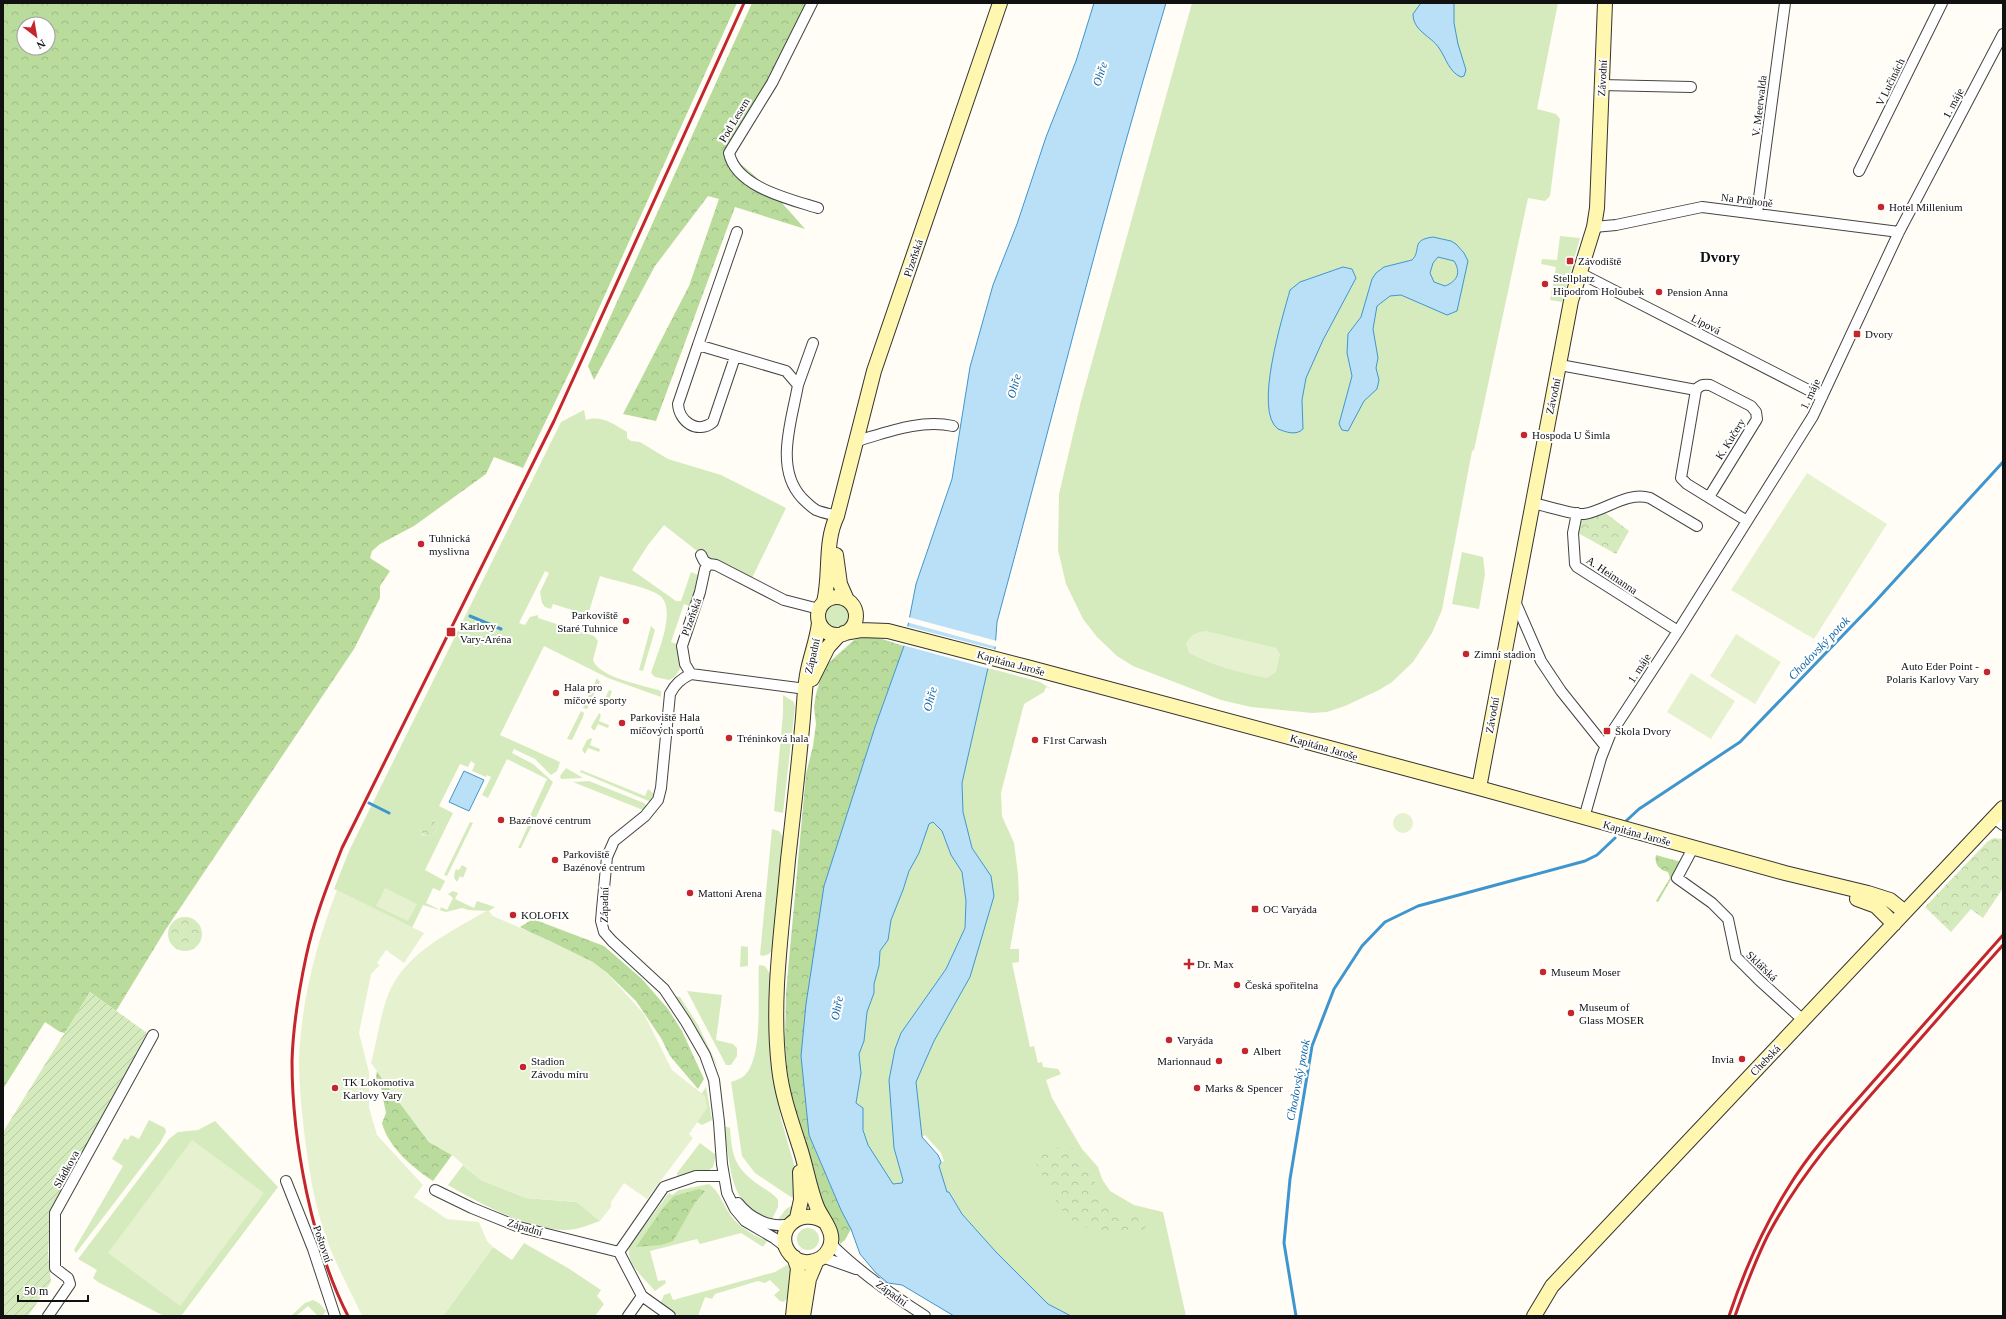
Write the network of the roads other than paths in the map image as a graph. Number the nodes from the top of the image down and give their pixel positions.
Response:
1 (812, 3) edge
2 (1000, 3) edge
3 (1605, 3) edge
4 (1785, 3) edge
5 (1942, 3) edge
6 (2003, 34) edge
7 (1601, 85) junction
8 (1691, 87) dead end
9 (1859, 171) dead end
10 (818, 208) dead end
11 (1757, 213) junction
12 (1594, 227) junction
13 (738, 232) dead end
14 (1899, 232) junction
15 (1580, 273) junction
16 (813, 343) dead end
17 (698, 345) junction
18 (735, 357) junction
19 (1560, 364) junction
20 (798, 385) junction
21 (1696, 390) junction
22 (1822, 397) junction
23 (954, 426) dead end
24 (857, 441) junction
25 (1709, 497) junction
26 (1532, 503) junction
27 (1576, 513) junction
28 (837, 516) junction
29 (1747, 521) junction
30 (1697, 526) dead end
31 (701, 554) dead end
32 (709, 564) junction
33 (1514, 598) junction
34 (822, 605) junction
35 (851, 605) junction
36 (818, 623) junction
37 (888, 631) junction
38 (1678, 631) junction
39 (842, 634) junction
40 (691, 674) junction
41 (806, 690) junction
42 (1605, 746) junction
43 (1479, 788) junction
44 (2000, 817) edge
45 (1584, 818) junction
46 (1693, 848) junction
47 (1760, 867) junction
48 (1905, 912) junction
49 (1894, 924) junction
50 (1803, 1020) junction
51 (153, 1035) dead end
52 (794, 1134) junction
53 (724, 1178) junction
54 (286, 1181) dead end
55 (435, 1190) dead end
56 (794, 1221) junction
57 (825, 1222) junction
58 (831, 1244) junction
59 (619, 1252) junction
60 (790, 1253) junction
61 (820, 1259) junction
62 (860, 1270) junction
63 (642, 1296) junction
64 (48, 1316) edge
65 (335, 1316) edge
66 (628, 1316) edge
67 (670, 1316) edge
68 (793, 1316) edge
69 (803, 1316) edge
70 (926, 1316) edge
71 (1534, 1316) edge

1 - 10 street, Pod Lesem
2 - 24 street, Plzeňská
3 - 7 street, Závodní
4 - 11 street, V. Meerwalda
5 - 9 street, V Lučinách
6 - 14 street, 1. máje
7 - 8 street
7 - 12 street, Závodní
11 - 12 street, Na Průhoně
11 - 14 street, Na Průhoně
12 - 15 street, Závodní
13 - 17 street
14 - 22 street, 1. máje
15 - 19 street, Závodní
15 - 22 street, Lipová
16 - 20 street
17 - 18 street
17 - 18 street
18 - 20 street
19 - 21 street, K. Kučery
19 - 26 street, Závodní
20 - 28 street
21 - 25 street
21 - 25 street, K. Kučery
22 - 29 street, 1. máje
23 - 24 street
24 - 28 street, Plzeňská
25 - 29 street
26 - 27 street
26 - 33 street, Závodní
27 - 30 street
27 - 38 street, A. Heimanna
28 - 34 street, Plzeňská
28 - 35 street, Plzeňská
29 - 38 street, 1. máje
31 - 32 street
32 - 34 street
32 - 40 street, Plzeňská
33 - 42 street
33 - 43 street, Závodní
34 - 35 street
34 - 36 street
35 - 37 street, Kapitána Jaroše
35 - 39 street
36 - 39 street
36 - 41 street, Západní
37 - 39 street, Kapitána Jaroše
37 - 43 street, Kapitána Jaroše
38 - 42 street, 1. máje
39 - 41 street, Západní
40 - 41 street
40 - 53 street, Západní
41 - 52 street, Západní
42 - 45 street, 1. máje
43 - 45 street, Kapitána Jaroše
44 - 48 street, Chebská
45 - 46 street, Kapitána Jaroše
46 - 47 street, Kapitána Jaroše
46 - 50 street, Sklářská
47 - 48 street, Kapitána Jaroše
47 - 49 street, Kapitána Jaroše
48 - 49 street, Chebská
49 - 50 street, Chebská
50 - 71 street, Chebská
51 - 64 street, Sládkova
52 - 56 street, Západní
52 - 57 street, Západní
53 - 56 street, Západní
53 - 59 street
53 - 60 street, Západní
54 - 65 street, Poštovní
55 - 59 street, Západní
56 - 57 street, Západní
56 - 60 street, Západní
57 - 58 street, Západní
58 - 61 street
58 - 62 street, Západní
59 - 63 street
60 - 61 street, Západní
60 - 68 street, Západní
61 - 62 street, Západní
61 - 69 street
62 - 70 street, Západní
63 - 66 street
63 - 67 street

